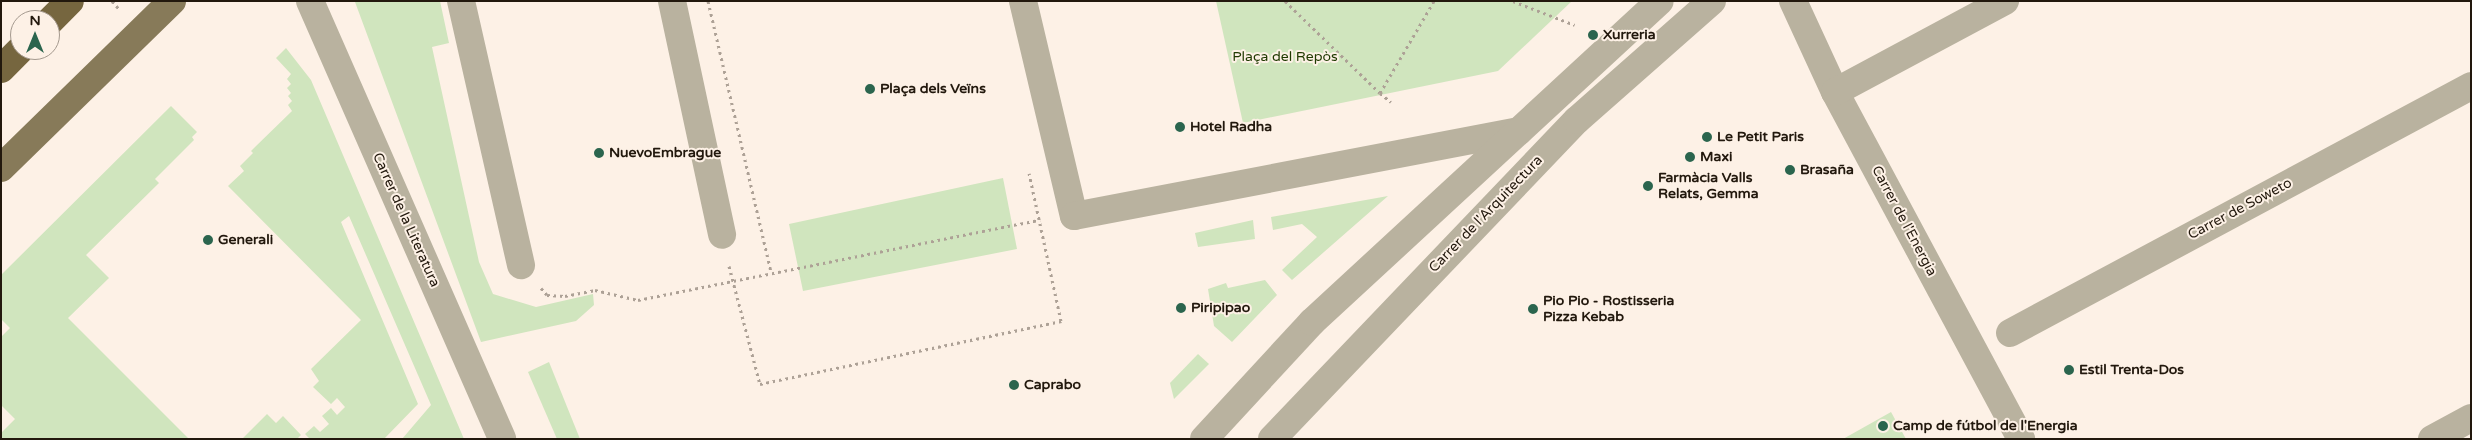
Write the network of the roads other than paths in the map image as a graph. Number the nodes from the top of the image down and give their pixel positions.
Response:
1 (70, 1) edge
2 (172, 1) edge
3 (310, 1) edge
4 (461, 1) edge
5 (672, 1) edge
6 (1023, 1) edge
7 (1660, 1) edge
8 (1712, 1) edge
9 (1793, 1) edge
10 (2005, 1) edge
11 (60, 11) edge
12 (10, 60) edge
13 (1, 69) edge
14 (2471, 86) edge
15 (1835, 92) junction
16 (1519, 131) junction
17 (1, 168) edge
18 (722, 234) road end
19 (521, 265) road end
20 (2010, 333) dead end
21 (2471, 418) edge
22 (502, 439) edge
23 (1204, 439) edge
24 (1272, 439) edge
25 (2021, 439) edge
26 (2432, 439) edge

1 - 11 highway
2 - 17 main road
3 - 22 street, Carrer de la Literatura
4 - 19 street
5 - 18 street
6 - 16 street
7 - 16 street
8 - 24 street, Carrer de l'Arquitectura
9 - 15 street, Carrer de l'Energia
10 - 15 street
12 - 13 highway
14 - 20 street, Carrer de Soweto
15 - 25 street, Carrer de l'Energia
16 - 23 street
21 - 26 street

